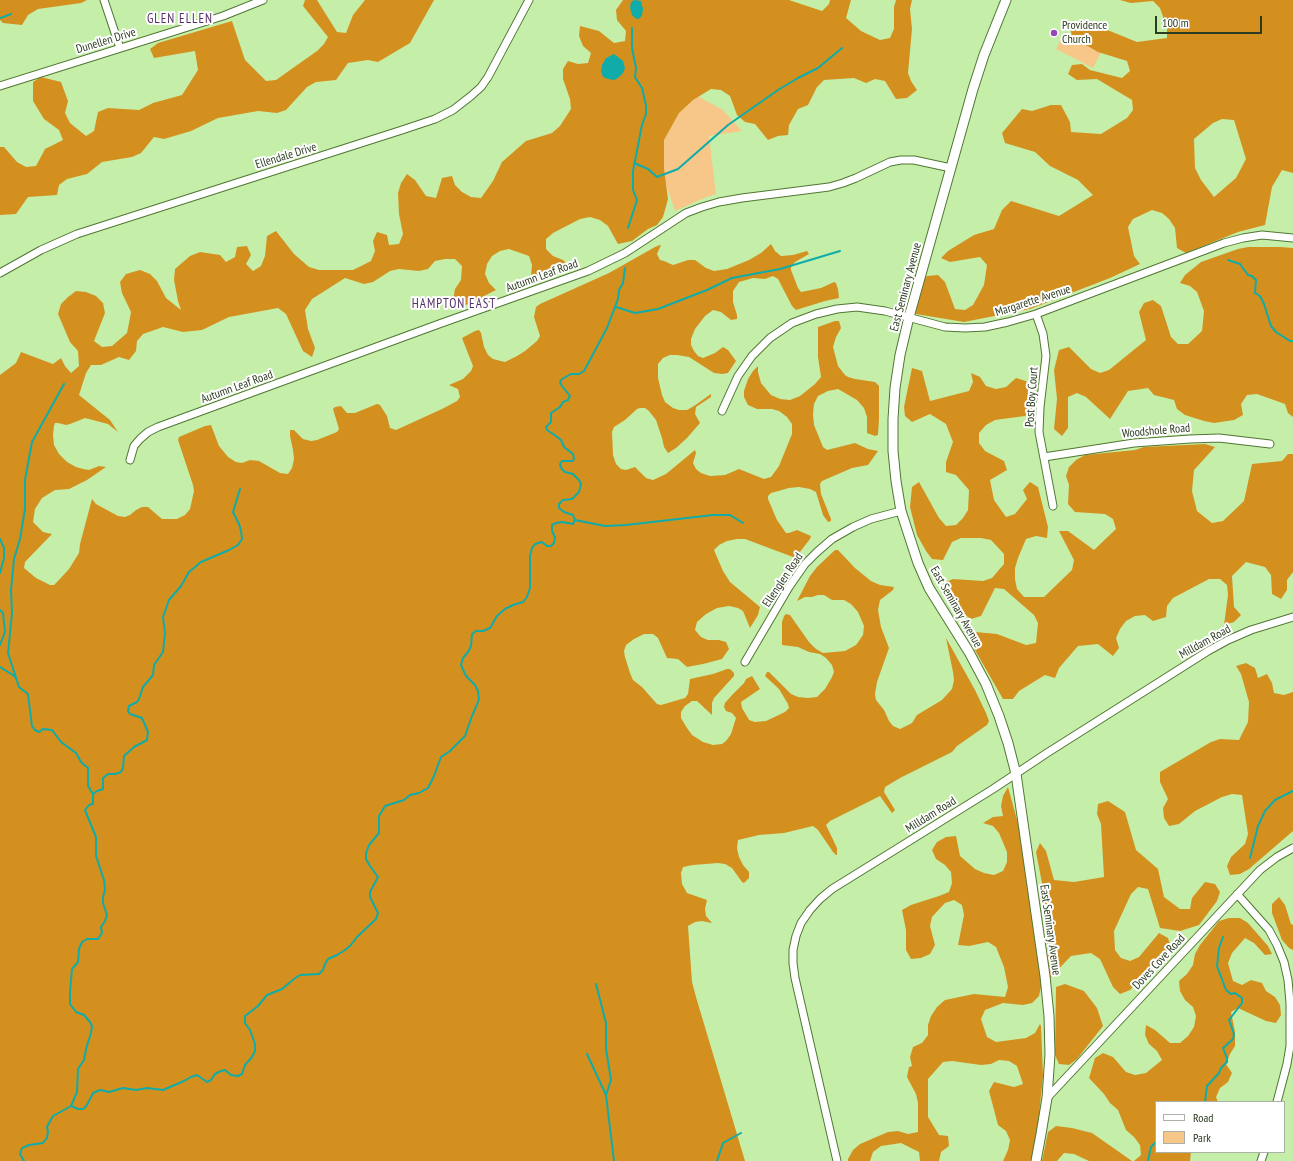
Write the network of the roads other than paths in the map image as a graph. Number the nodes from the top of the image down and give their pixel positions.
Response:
1 (104, 0) edge
2 (263, 0) edge
3 (529, 0) edge
4 (1006, 0) edge
5 (120, 48) junction
6 (0, 86) edge
7 (951, 168) junction
8 (1293, 238) edge
9 (0, 274) edge
10 (1036, 314) junction
11 (909, 317) junction
12 (722, 411) dead end
13 (1270, 444) dead end
14 (1044, 457) junction
15 (130, 460) dead end
16 (1053, 506) dead end
17 (901, 511) junction
18 (1293, 617) edge
19 (745, 662) dead end
20 (1016, 774) junction
21 (1293, 848) edge
22 (1237, 894) junction
23 (1047, 1098) junction
24 (1277, 1101) edge
25 (837, 1161) edge
26 (1036, 1161) edge

1 - 5 street
2 - 5 street, Dunellen Drive
3 - 9 street, Ellendale Drive
4 - 7 street, East Seminary Avenue
5 - 6 street, Dunellen Drive
7 - 11 street, East Seminary Avenue
7 - 15 street, Autumn Leaf Road
8 - 10 street, Margarette Avenue
10 - 11 street, Margarette Avenue
10 - 14 street, Post Boy Court
11 - 12 street, Margarette Avenue
11 - 17 street, East Seminary Avenue
13 - 14 street, Woodshole Road
14 - 16 street, Post Boy Court
17 - 19 street, Ellenglen Road
17 - 20 street, East Seminary Avenue
18 - 20 street, Milldam Road
20 - 23 street, East Seminary Avenue
20 - 25 street, Milldam Road
21 - 22 street, Doves Cove Road
22 - 23 street, Doves Cove Road
22 - 24 street
23 - 26 street, East Seminary Avenue

